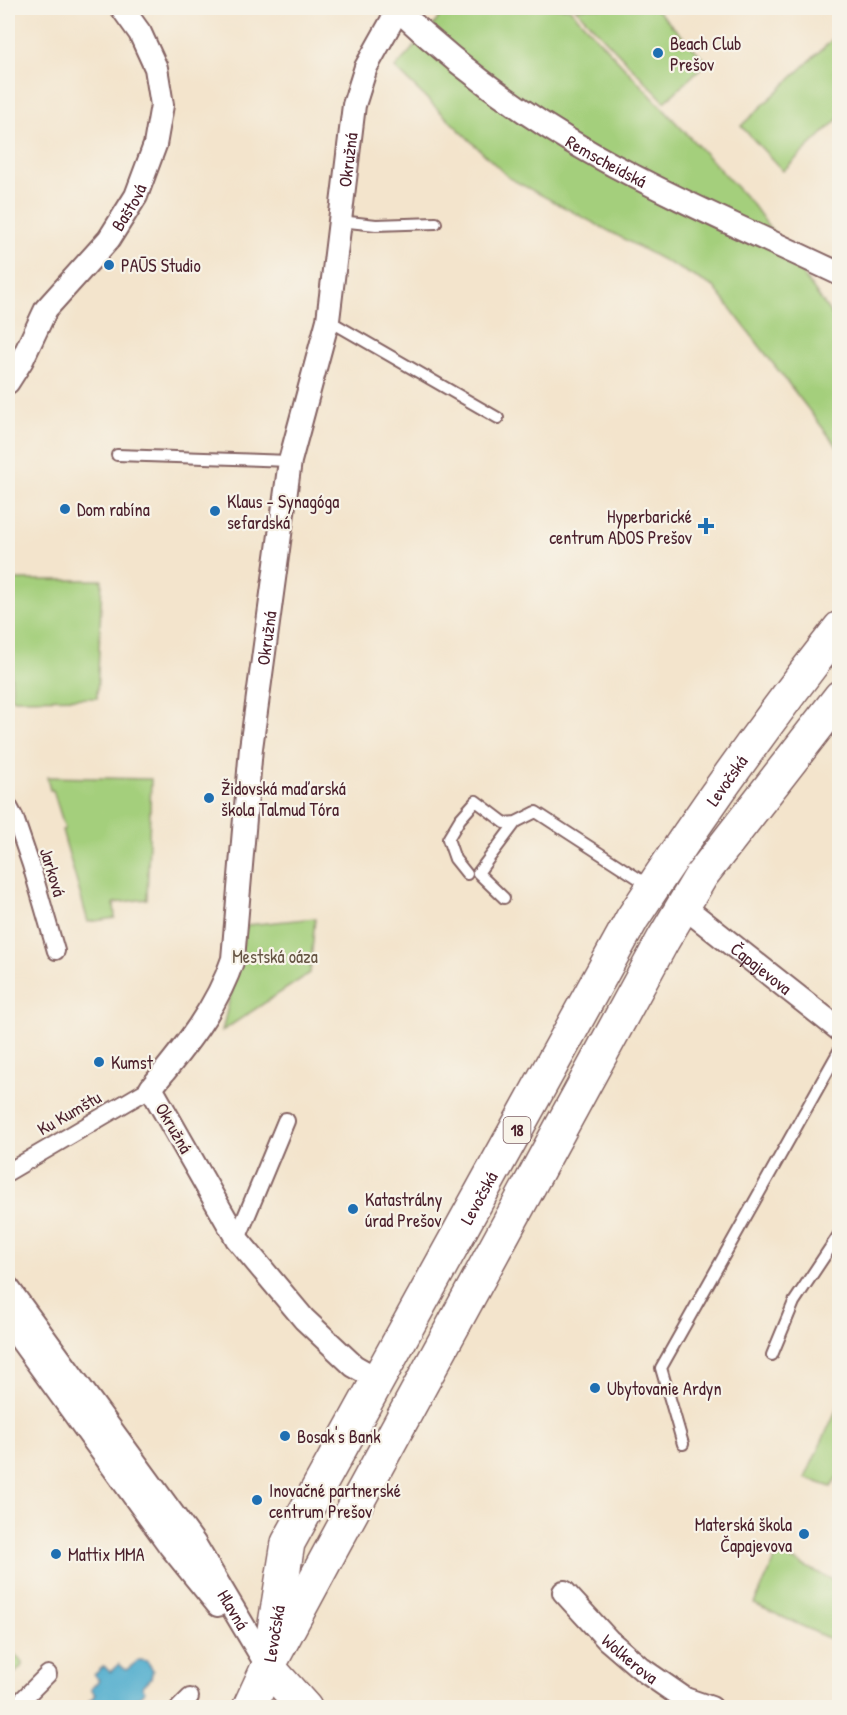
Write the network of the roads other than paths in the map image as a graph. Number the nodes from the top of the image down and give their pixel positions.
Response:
1 (122, 8) edge
2 (398, 8) edge
3 (340, 221) junction
4 (436, 223) dead end
5 (840, 274) edge
6 (328, 321) junction
7 (8, 382) edge
8 (498, 418) dead end
9 (117, 455) dead end
10 (290, 461) junction
11 (840, 628) edge
12 (840, 697) edge
13 (8, 805) edge
14 (516, 822) junction
15 (467, 874) dead end
16 (653, 888) junction
17 (504, 898) dead end
18 (683, 906) junction
19 (56, 951) dead end
20 (840, 1030) edge
21 (840, 1049) edge
22 (151, 1088) junction
23 (286, 1121) dead end
24 (8, 1172) edge
25 (840, 1233) edge
26 (237, 1239) junction
27 (8, 1288) edge
28 (8, 1322) edge
29 (772, 1355) dead end
30 (379, 1380) junction
31 (684, 1444) dead end
32 (564, 1592) dead end
33 (268, 1667) junction
34 (48, 1674) dead end
35 (14, 1707) edge
36 (249, 1707) edge
37 (305, 1707) edge
38 (711, 1707) edge

1 - 7 street, Baštová
2 - 3 street, Okružná
2 - 5 street, Remscheidská
3 - 4 lane
3 - 6 street, Okružná
6 - 8 lane
6 - 10 street, Okružná
9 - 10 lane
10 - 22 street, Okružná
11 - 16 main road, Levočská / 18
12 - 18 main road, Levočská / 18
13 - 19 street, Jarková
14 - 15 lane
14 - 16 lane
14 - 17 lane
16 - 30 main road, Levočská / 18
18 - 20 street, Čapajevova
18 - 33 main road, Levočská / 18
21 - 31 lane
22 - 24 street, Ku Kumštu
22 - 26 street, Okružná
23 - 26 street
25 - 29 lane
26 - 30 street, Okružná
27 - 33 street, Hlavná
28 - 33 street, Hlavná
30 - 33 main road, Levočská / 18
32 - 38 street, Wolkerova
33 - 36 main road, 18
33 - 37 main road
34 - 35 street

